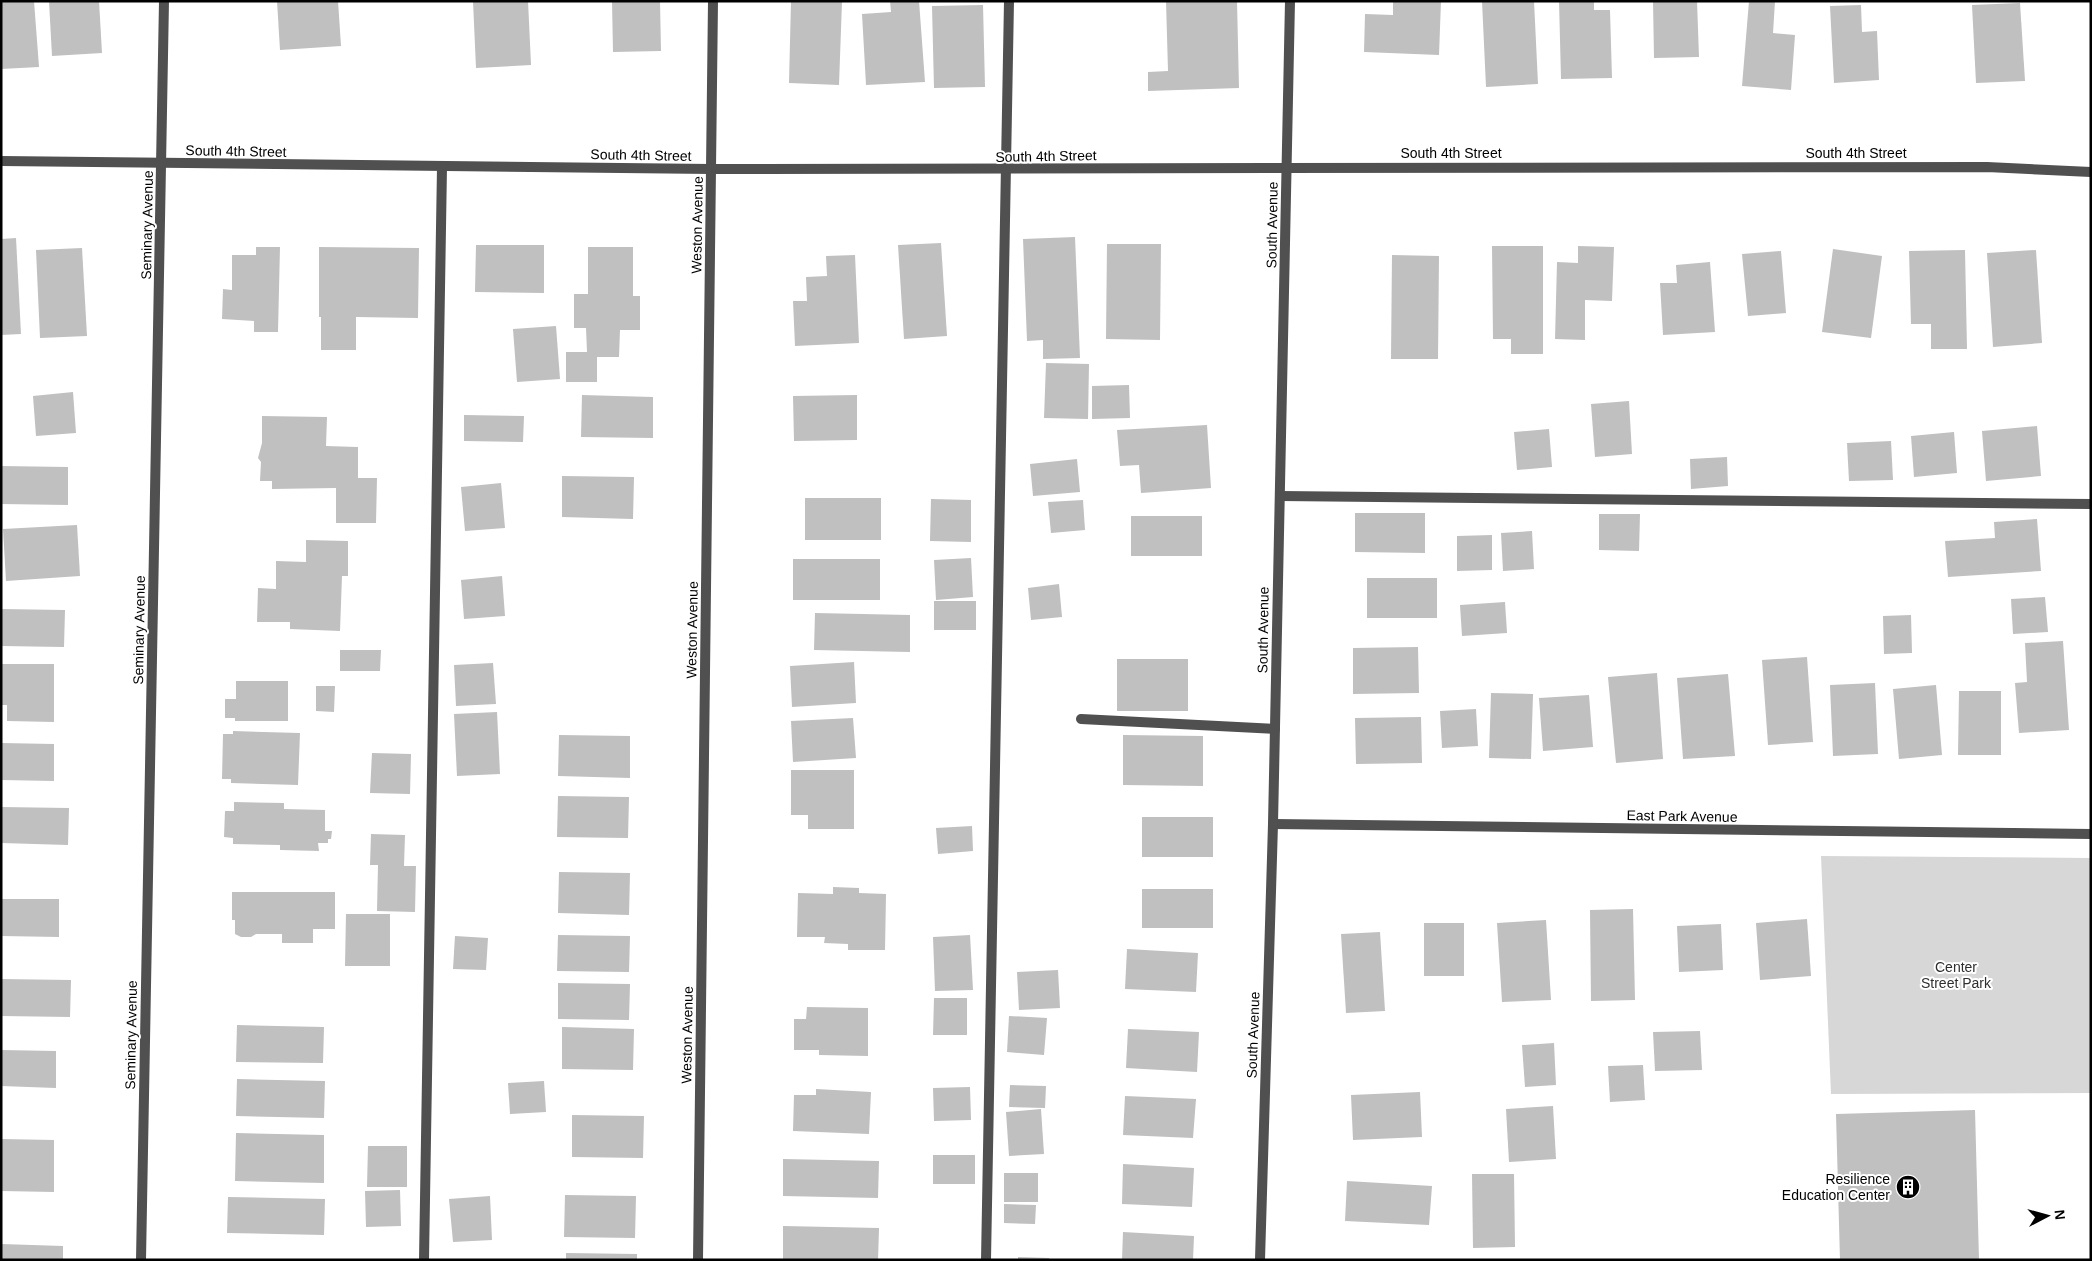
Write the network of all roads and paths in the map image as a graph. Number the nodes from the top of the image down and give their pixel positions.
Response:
1 (164, 1) edge
2 (713, 1) edge
3 (1009, 1) edge
4 (1290, 1) edge
5 (1, 161) edge
6 (161, 164) junction
7 (442, 166) junction
8 (1287, 166) junction
9 (711, 169) junction
10 (1006, 170) junction
11 (2091, 172) edge
12 (1280, 496) junction
13 (2091, 504) edge
14 (1081, 719) dead end
15 (1275, 729) junction
16 (1273, 824) junction
17 (2091, 834) edge
18 (141, 1260) edge
19 (424, 1260) edge
20 (698, 1260) edge
21 (986, 1260) edge
22 (1260, 1260) edge

1 - 6 street, Seminary Avenue
2 - 9 street, Weston Avenue
3 - 10 street
4 - 8 street, South Avenue
5 - 6 street, South 4th Street
6 - 7 street, South 4th Street
6 - 18 street, Seminary Avenue
7 - 9 street, South 4th Street
7 - 19 street
8 - 10 street, South 4th Street
8 - 11 street, South 4th Street
8 - 12 street, South Avenue
9 - 10 street, South 4th Street
9 - 20 street, Weston Avenue
10 - 21 street
12 - 13 street
12 - 15 street, South Avenue
14 - 15 street
15 - 16 street, South Avenue
16 - 17 street, East Park Avenue
16 - 22 street, South Avenue

